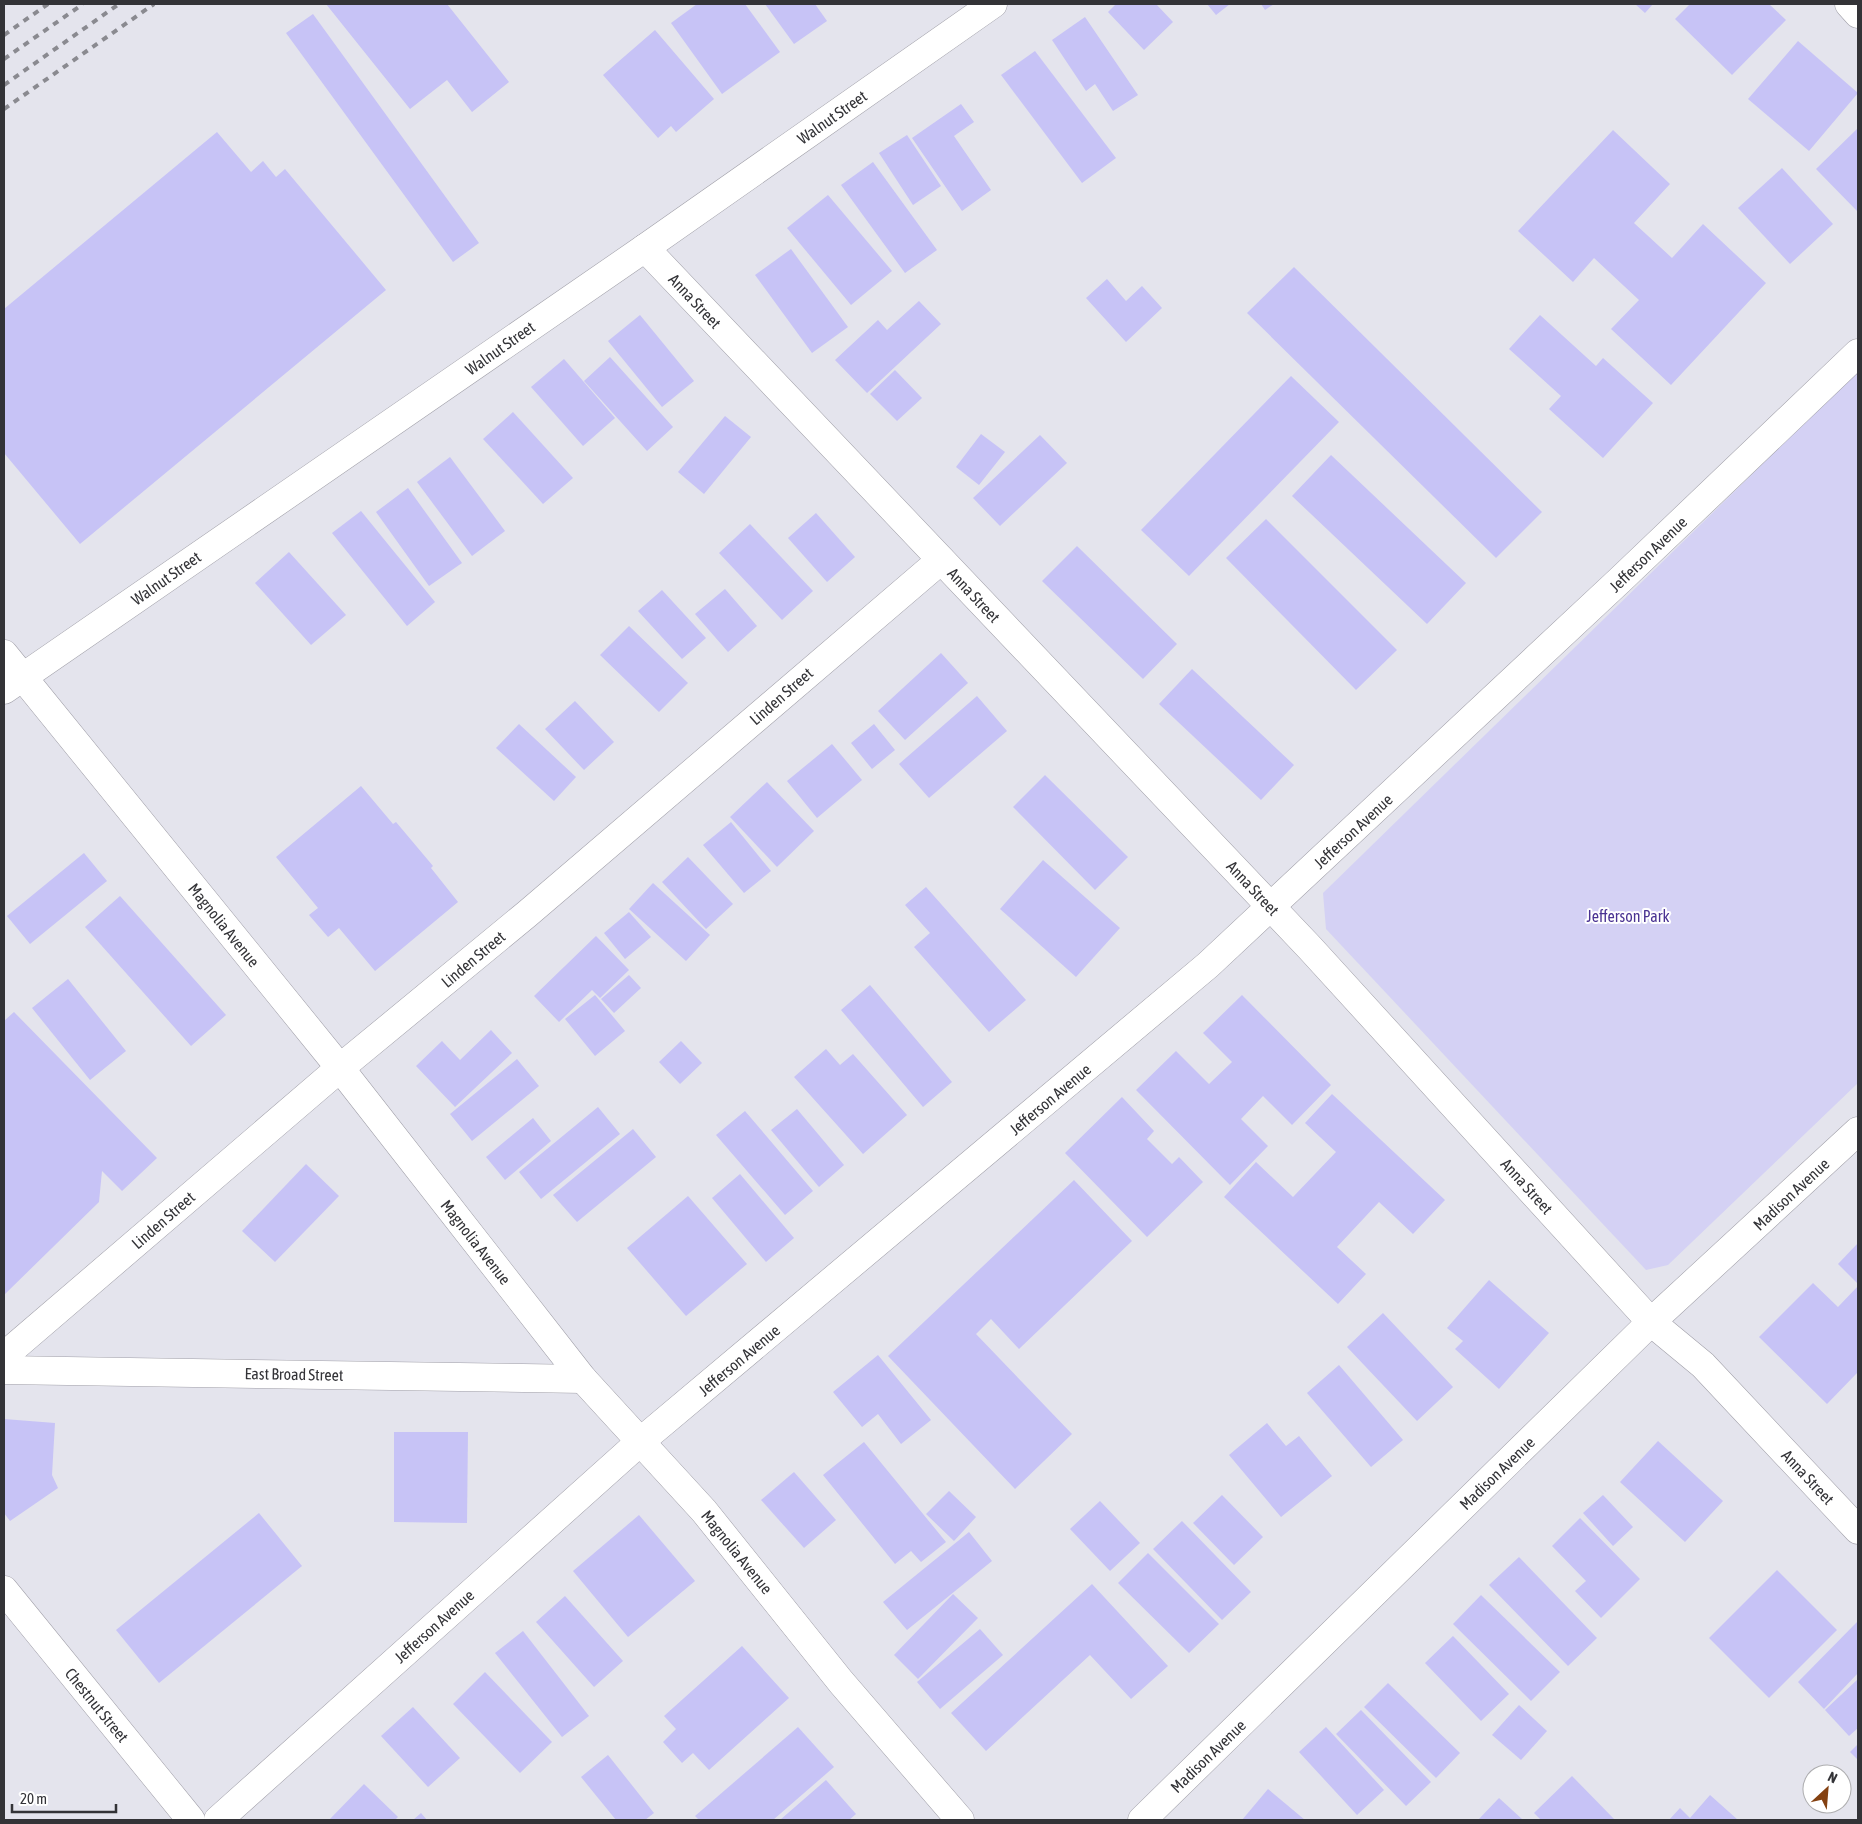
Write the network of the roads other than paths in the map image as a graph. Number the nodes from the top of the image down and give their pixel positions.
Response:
1 (993, 4) edge
2 (1849, 4) edge
3 (1858, 14) edge
4 (645, 248) junction
5 (1858, 353) edge
6 (941, 560) junction
7 (4, 654) edge
8 (13, 683) edge
9 (1271, 908) junction
10 (340, 1068) junction
11 (1858, 1131) edge
12 (1652, 1322) junction
13 (4, 1356) edge
14 (4, 1370) edge
15 (583, 1379) junction
16 (641, 1441) junction
17 (1858, 1530) edge
18 (4, 1590) edge
19 (191, 1820) edge
20 (218, 1820) edge
21 (960, 1820) edge
22 (1142, 1820) edge

1 - 4 street, Walnut Street
2 - 3 street
4 - 6 street, Anna Street
4 - 8 street, Walnut Street
5 - 9 street, Jefferson Avenue
6 - 9 street, Anna Street
6 - 10 street, Linden Street
7 - 8 street, Magnolia Avenue
8 - 10 street, Magnolia Avenue
9 - 12 street, Anna Street
9 - 16 street, Jefferson Avenue
10 - 13 street, Linden Street
10 - 15 street, Magnolia Avenue
11 - 12 street, Madison Avenue
12 - 17 street, Anna Street
12 - 22 street, Madison Avenue
14 - 15 street, East Broad Street
15 - 16 street, Magnolia Avenue
16 - 20 street, Jefferson Avenue
16 - 21 street, Magnolia Avenue
18 - 19 street, Chestnut Street

